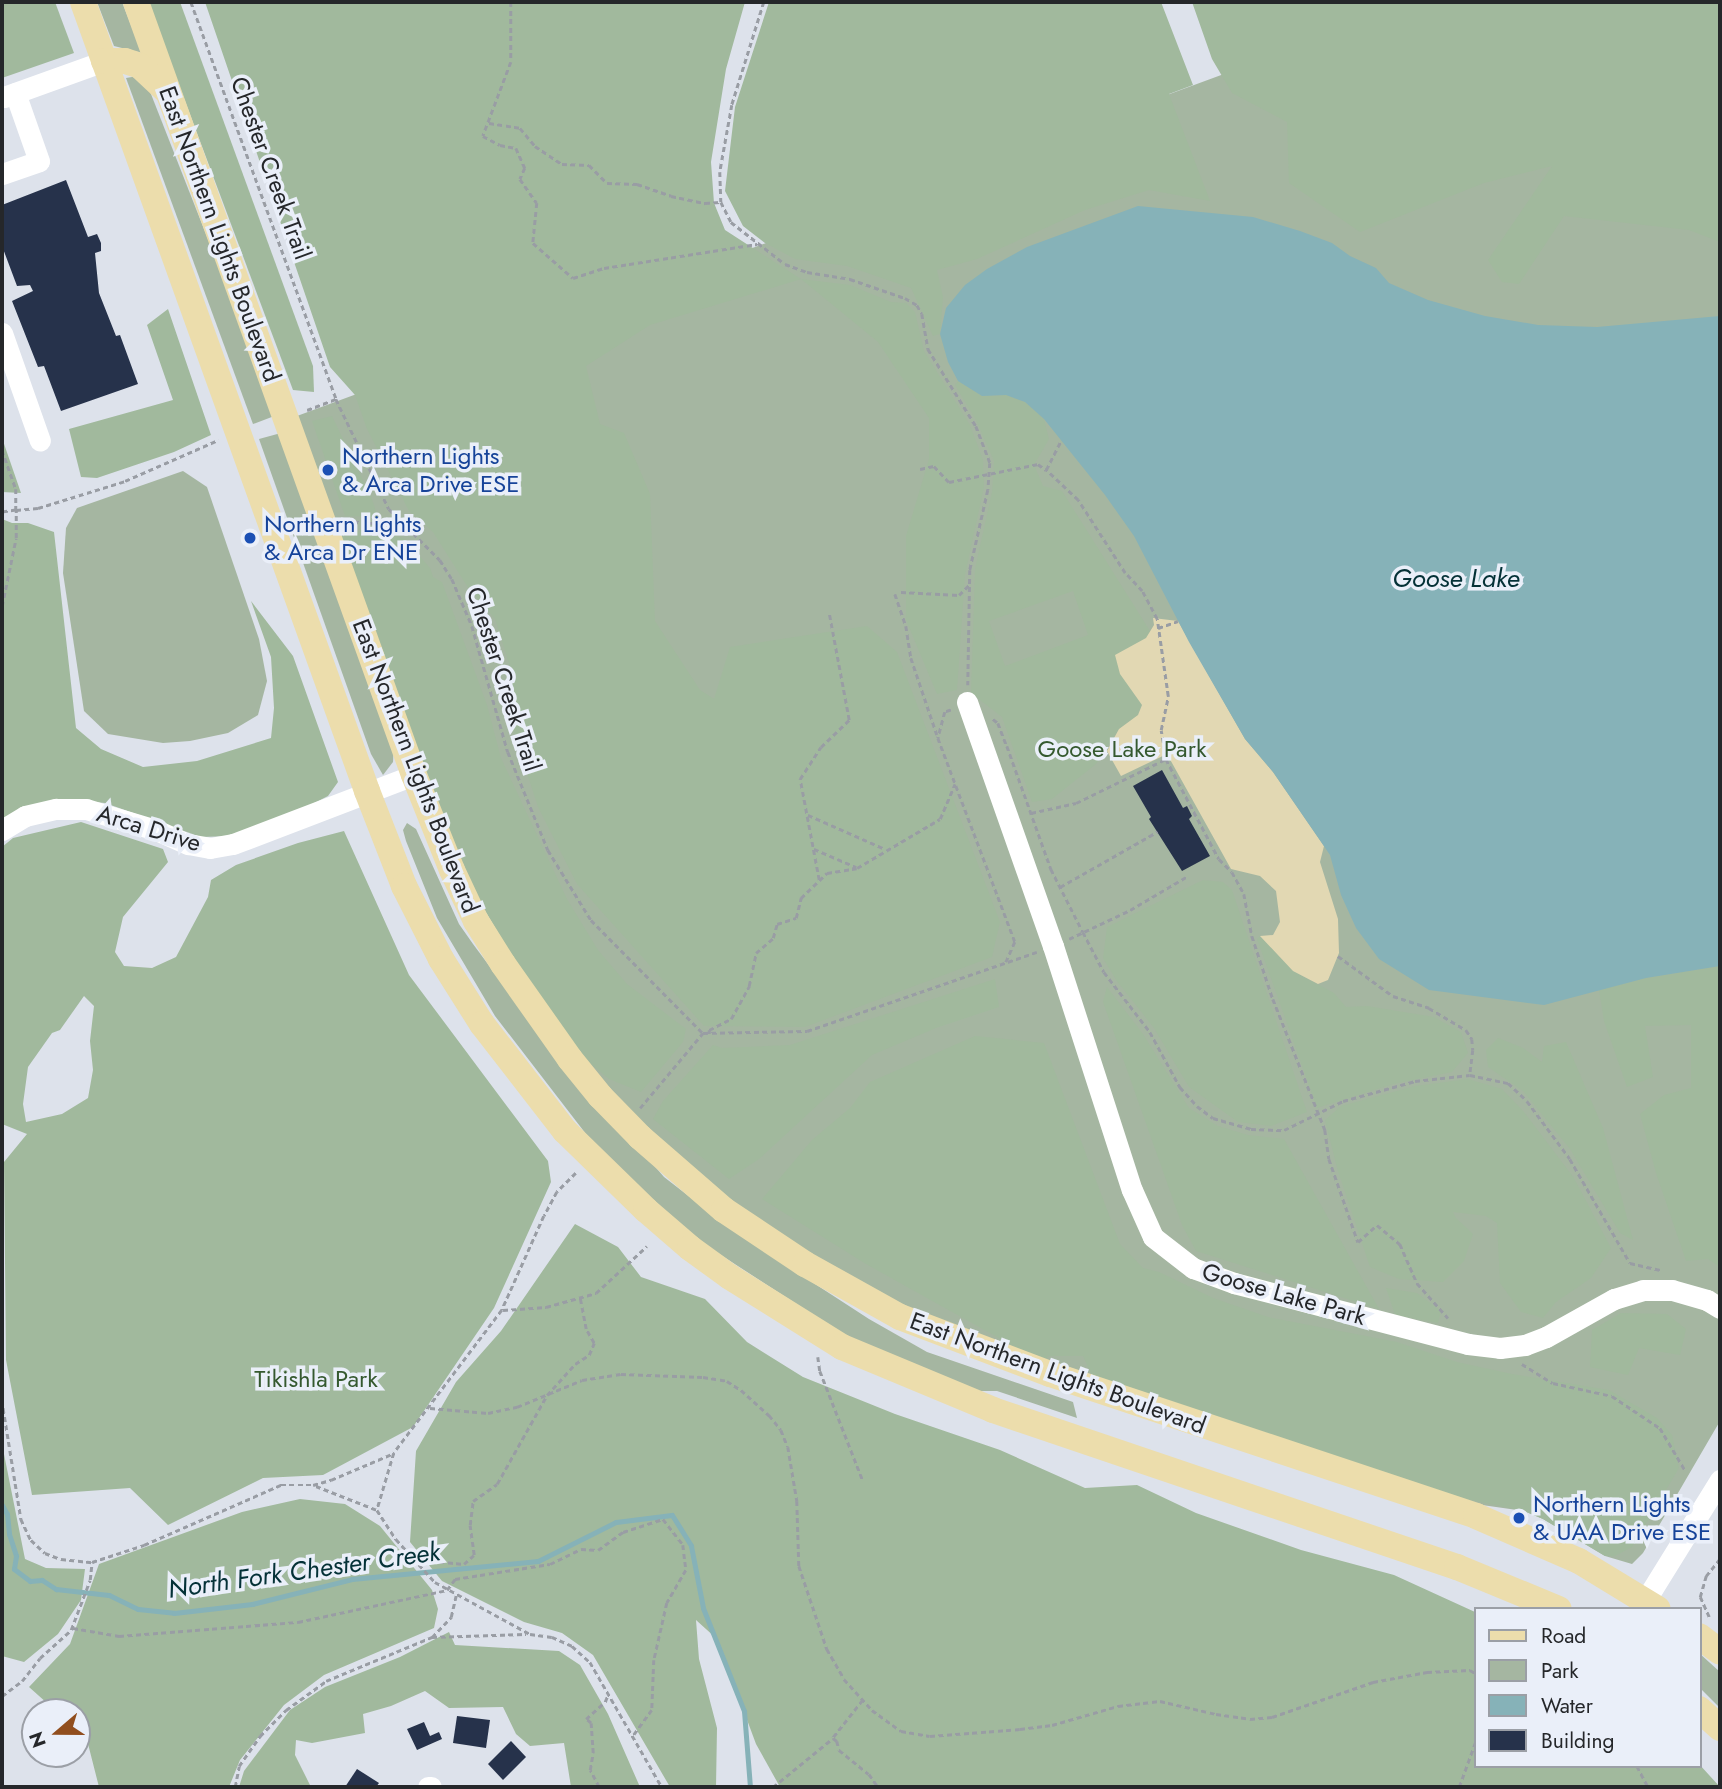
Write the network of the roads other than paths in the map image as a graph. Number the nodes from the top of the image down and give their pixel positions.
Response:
1 (83, 2) edge
2 (136, 2) edge
3 (104, 61) junction
4 (169, 94) junction
5 (9, 95) edge
6 (2, 174) edge
7 (2, 333) edge
8 (40, 441) dead end
9 (967, 702) road end
10 (414, 775) junction
11 (367, 791) junction
12 (2, 830) edge
13 (1720, 1308) edge
14 (1720, 1480) edge
15 (1648, 1606) edge
16 (1555, 1607) edge
17 (1707, 1628) edge
18 (1720, 1652) edge
19 (1701, 1711) edge
20 (1720, 1728) edge

1 - 3 main road, East Northern Lights Boulevard
2 - 4 main road, East Northern Lights Boulevard
3 - 4 main road
3 - 5 street
3 - 11 main road, East Northern Lights Boulevard
4 - 10 main road, East Northern Lights Boulevard
5 - 6 street
7 - 8 street
9 - 13 street, Goose Lake Park
10 - 11 street, Arca Drive
10 - 15 main road, East Northern Lights Boulevard
11 - 12 street, Arca Drive
11 - 16 main road, East Northern Lights Boulevard
14 - 15 street
17 - 18 main road
19 - 20 main road

